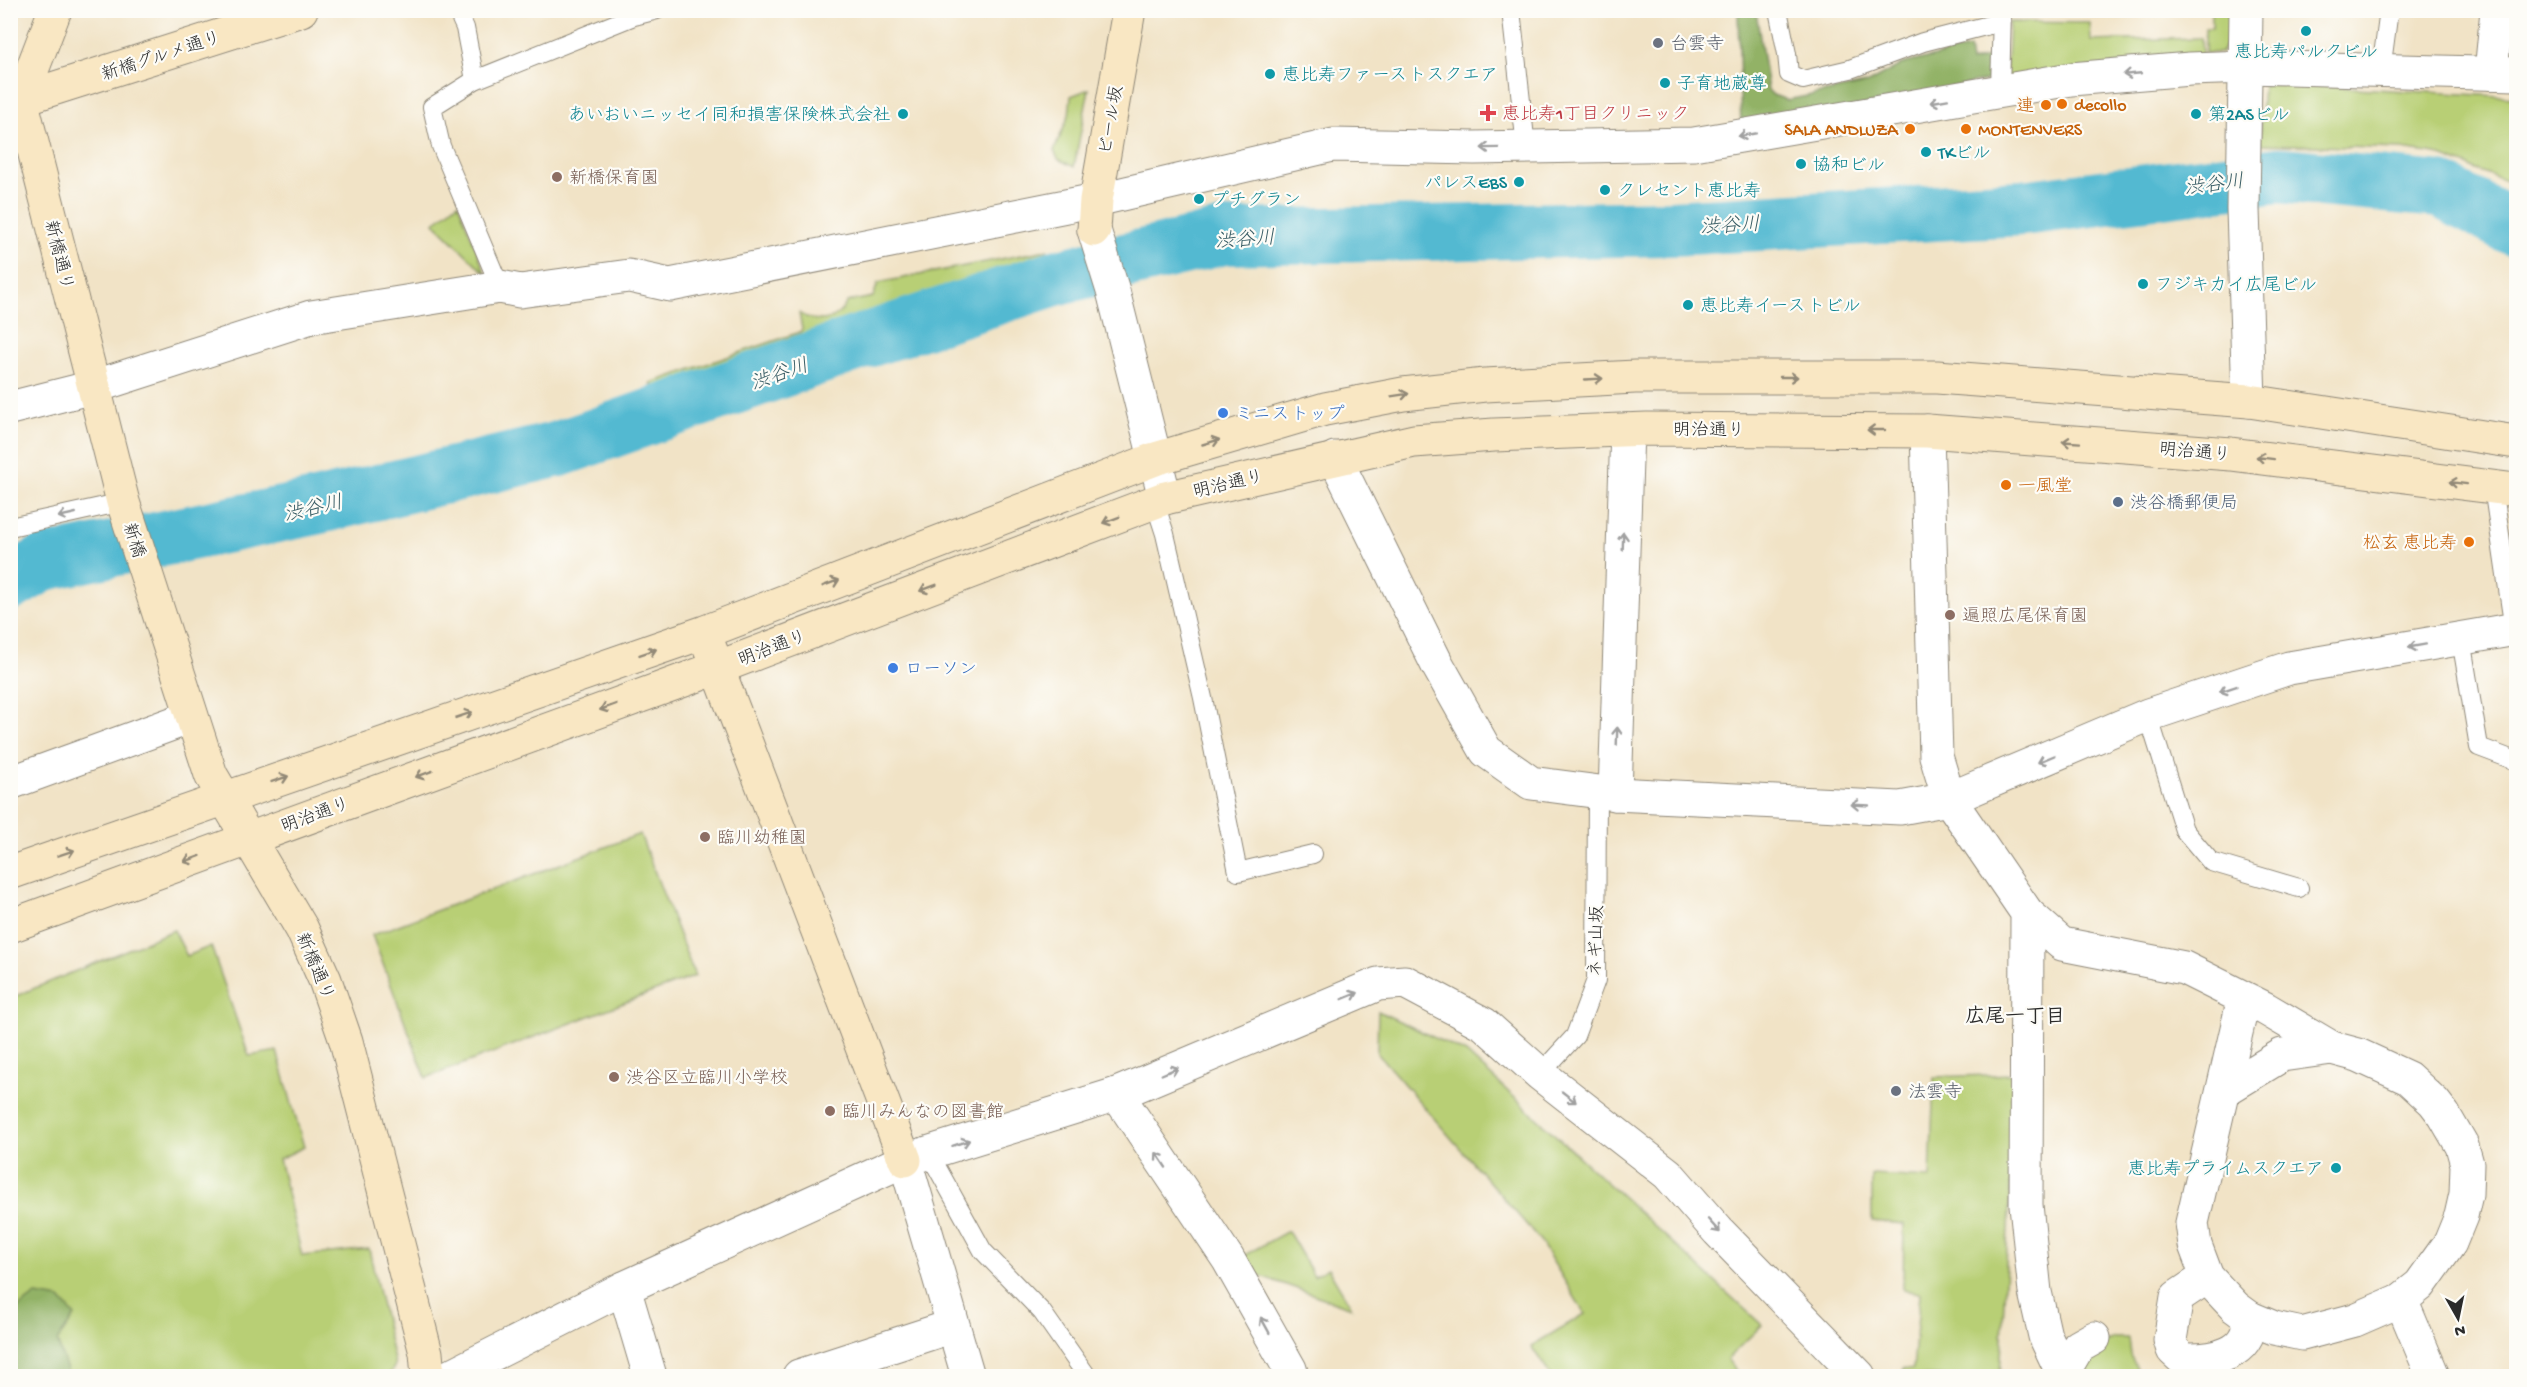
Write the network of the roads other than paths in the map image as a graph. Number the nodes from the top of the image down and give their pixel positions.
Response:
1 (55, 10) edge
2 (301, 10) edge
3 (457, 10) edge
4 (657, 10) edge
5 (1129, 10) edge
6 (1511, 10) edge
7 (1778, 10) edge
8 (2246, 10) edge
9 (2389, 10) edge
10 (2497, 10) edge
11 (2002, 16) edge
12 (2247, 67) junction
13 (2381, 71) junction
14 (2504, 73) edge
15 (475, 80) junction
16 (2000, 90) junction
17 (16, 102) edge
18 (1526, 147) junction
19 (1095, 215) junction
20 (500, 287) junction
21 (93, 387) junction
22 (2250, 401) junction
23 (10, 408) edge
24 (1627, 430) junction
25 (1927, 430) junction
26 (2517, 442) edge
27 (1335, 458) junction
28 (1155, 459) junction
29 (2505, 489) edge
30 (1160, 501) junction
31 (123, 502) junction
32 (10, 527) edge
33 (147, 577) joint
34 (2515, 629) edge
35 (705, 632) junction
36 (2462, 639) junction
37 (717, 668) junction
38 (2148, 715) junction
39 (191, 717) junction
40 (2517, 762) edge
41 (10, 783) edge
42 (1606, 793) junction
43 (225, 799) junction
44 (1949, 799) junction
45 (247, 839) junction
46 (1313, 854) dead end
47 (10, 873) edge
48 (2299, 888) dead end
49 (2027, 913) junction
50 (10, 926) edge
51 (2244, 998) junction
52 (2332, 1048) junction
53 (1540, 1074) junction
54 (2223, 1091) junction
55 (1117, 1094) junction
56 (917, 1156) junction
57 (2207, 1277) junction
58 (624, 1288) junction
59 (2401, 1300) junction
60 (2250, 1318) junction
61 (953, 1326) junction
62 (2094, 1338) dead end
63 (2062, 1374) edge
64 (428, 1377) edge
65 (450, 1377) edge
66 (650, 1377) edge
67 (799, 1377) edge
68 (968, 1377) edge
69 (1087, 1377) edge
70 (1292, 1377) edge
71 (1859, 1377) edge
72 (2433, 1377) edge

1 - 17 main road
2 - 17 main road, 新橋グルメ通り
3 - 15 lane
4 - 15 lane
5 - 19 main road, ビール坂
6 - 18 lane
7 - 11 lane
8 - 12 street
9 - 13 lane
10 - 14 street
11 - 16 lane
12 - 13 street
12 -> 16 street
12 - 22 street
13 - 14 street
15 - 20 lane
16 -> 18 street
17 - 21 main road, 新橋通り
18 -> 19 street
19 - 20 street
19 - 28 street
20 - 21 street
21 - 23 street
21 - 31 main road, 新橋通り
22 - 26 main road
28 -> 22 main road
25 -> 24 main road, 明治通り
24 - 27 main road, 明治通り
42 -> 24 street
29 -> 25 main road, 明治通り
25 - 44 street
27 - 30 main road, 明治通り
27 - 42 street
28 - 30 street
35 -> 28 main road
29 - 34 lane
30 -> 37 main road, 明治通り
30 - 46 lane
31 -> 32 lane
31 - 33 main road, 新橋
33 - 39 main road, 新橋通り
34 - 36 street
35 - 37 main road
43 -> 35 main road
36 -> 38 street
36 - 40 lane
37 -> 45 main road, 明治通り
37 - 56 main road
38 -> 44 street
38 - 48 lane
39 - 41 street
39 - 43 main road, 新橋通り
44 -> 42 street
42 - 53 lane, ネギ山坂
43 - 45 main road, 新橋通り
47 -> 43 main road
44 - 49 street
45 -> 50 main road, 明治通り
45 - 64 main road, 新橋通り
49 - 51 street
49 - 63 street
51 - 52 street
51 - 54 street
52 - 54 street
52 - 59 street
55 -> 53 street
53 -> 71 street
54 - 57 street
56 -> 55 street
70 -> 55 street
56 - 58 street
56 - 61 street
56 - 69 lane
57 - 60 street
57 - 60 street
58 - 65 street
58 - 66 street
59 - 60 street
59 - 72 street
61 - 67 street
61 - 68 street
62 - 63 street

